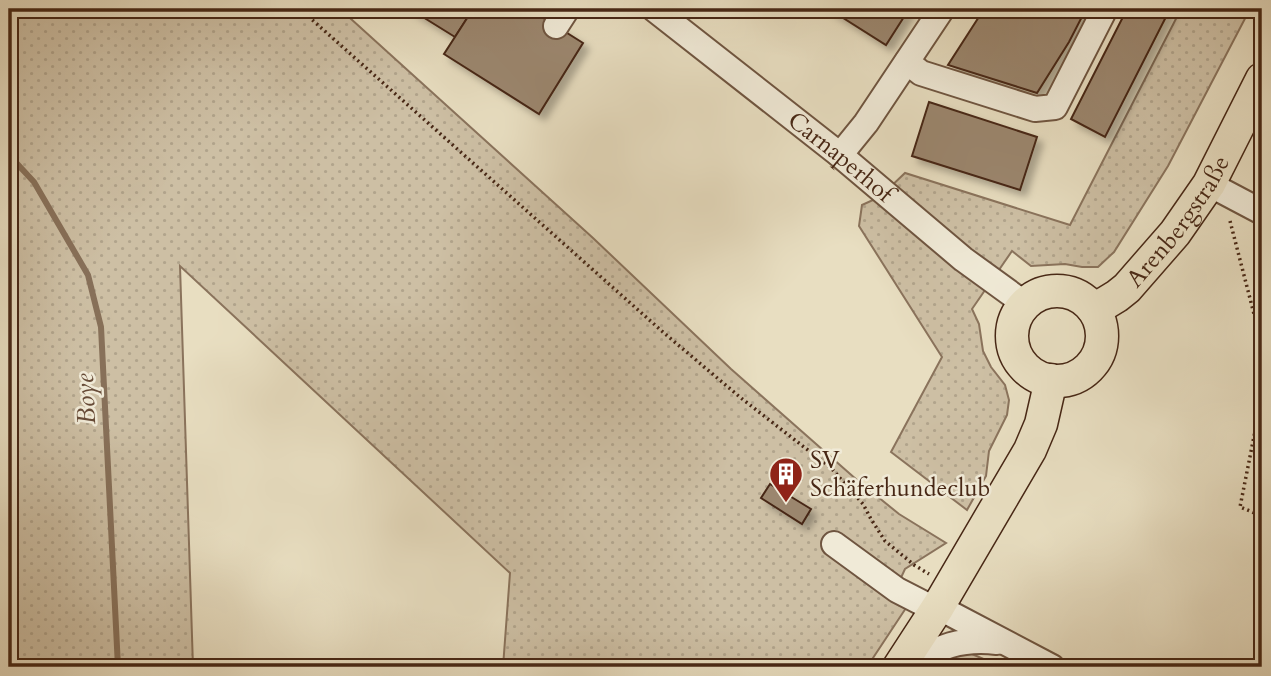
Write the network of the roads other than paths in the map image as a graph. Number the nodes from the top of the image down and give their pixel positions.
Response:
1 (654, 9) edge
2 (942, 9) edge
3 (1105, 9) edge
4 (906, 62) junction
5 (1262, 79) edge
6 (840, 155) junction
7 (1218, 188) junction
8 (1262, 212) edge
9 (1025, 304) junction
10 (1094, 310) junction
11 (1051, 380) junction
12 (834, 544) dead end
13 (937, 608) junction
14 (1004, 643) junction
15 (900, 667) edge
16 (909, 667) edge
17 (1052, 667) edge

1 - 6 street, Carnaperhof
2 - 4 street
3 - 4 street
4 - 6 street
5 - 7 main road, Arenbergstraße
6 - 9 street, Carnaperhof
7 - 8 street
7 - 10 main road, Arenbergstraße
9 - 10 main road
9 - 11 main road
10 - 11 main road
11 - 13 main road
12 - 13 street
13 - 14 street
13 - 15 main road
14 - 16 street
14 - 17 street

